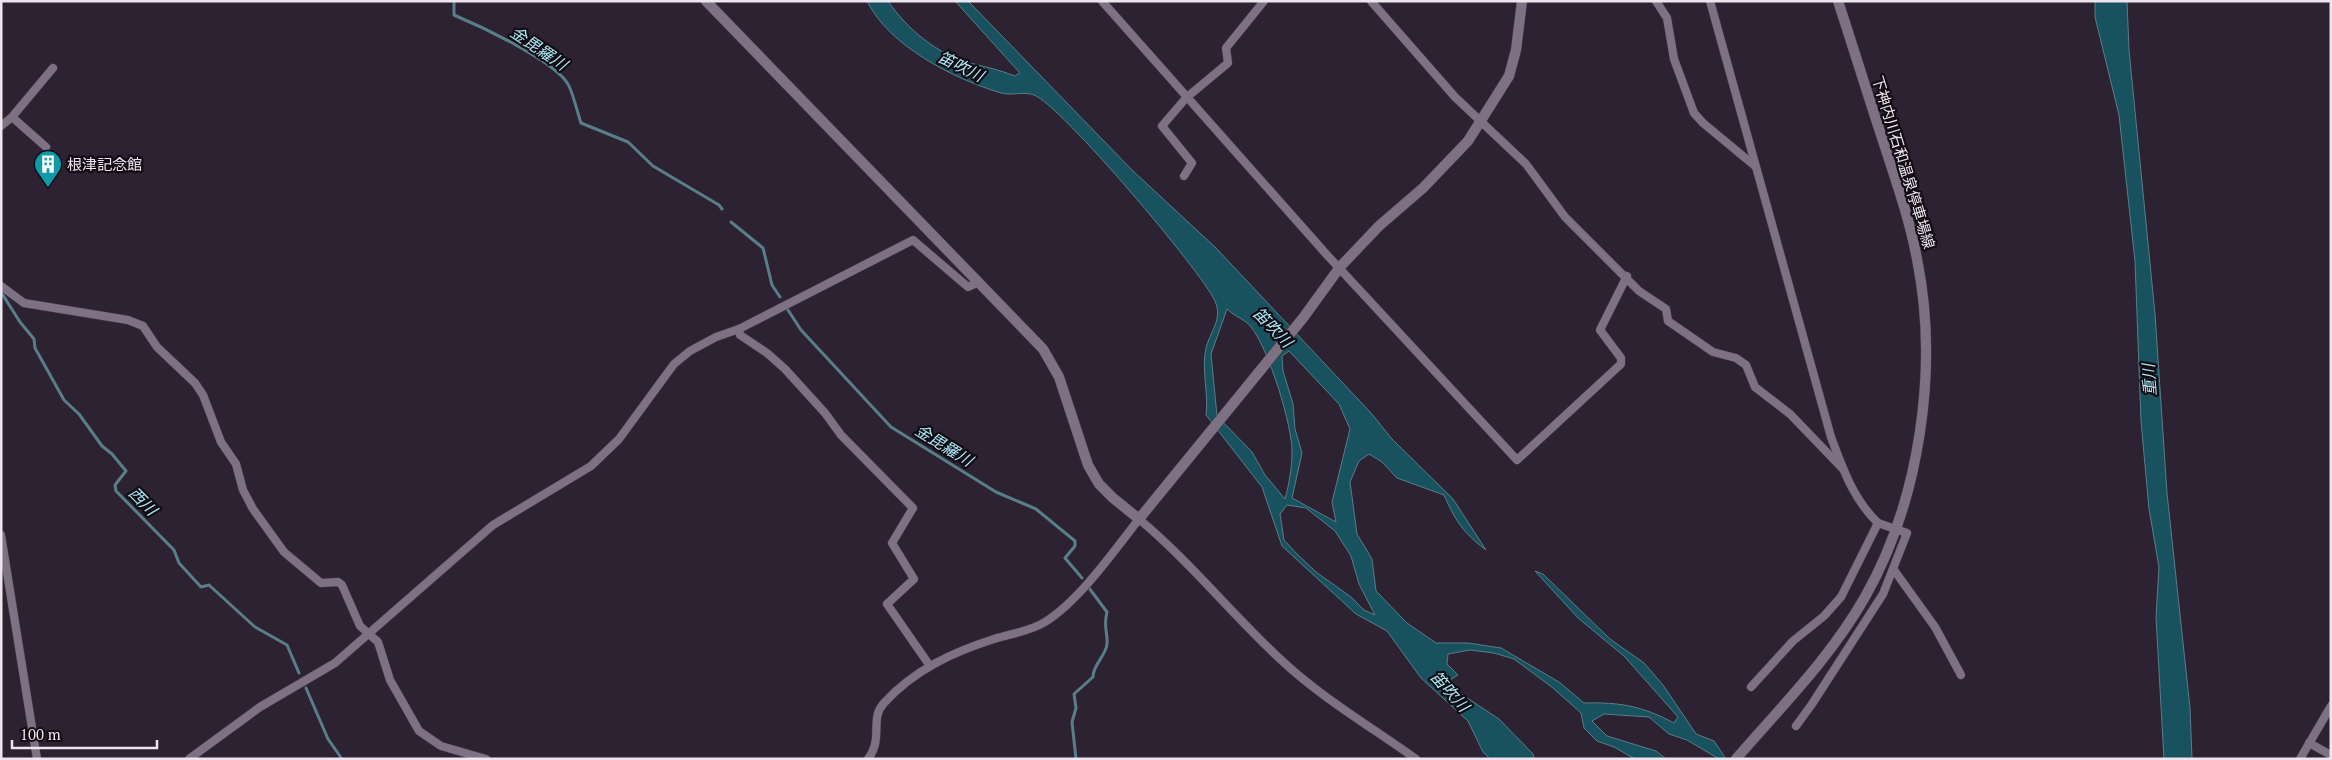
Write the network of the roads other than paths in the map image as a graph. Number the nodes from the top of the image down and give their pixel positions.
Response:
1 (706, 1) edge
2 (1102, 1) edge
3 (1264, 1) edge
4 (1371, 1) edge
5 (1522, 1) edge
6 (1656, 1) edge
7 (1710, 1) edge
8 (1838, 1) edge
9 (54, 68) dead end
10 (1186, 98) junction
11 (12, 117) junction
12 (1480, 123) junction
13 (1, 126) edge
14 (46, 148) dead end
15 (1755, 166) junction
16 (1184, 176) dead end
17 (1340, 267) junction
18 (1627, 276) junction
19 (979, 282) junction
20 (1, 286) edge
21 (739, 328) junction
22 (1842, 469) junction
23 (1139, 519) junction
24 (1878, 523) junction
25 (1895, 528) junction
26 (1, 535) edge
27 (1894, 570) junction
28 (370, 635) junction
29 (930, 666) junction
30 (1961, 674) dead end
31 (1750, 687) dead end
32 (2331, 706) edge
33 (1796, 726) dead end
34 (2309, 743) junction
35 (2331, 755) edge
36 (1415, 758) edge
37 (37, 759) edge
38 (189, 759) edge
39 (486, 759) edge
40 (868, 759) edge
41 (1736, 759) edge
42 (2300, 759) edge

1 - 19 street
2 - 10 street
3 - 10 street
4 - 12 street
5 - 12 street
6 - 15 street
7 - 15 street
8 - 25 street, 下神内川石和温泉停車場線
9 - 11 street
10 - 16 street
10 - 17 street
11 - 13 street
11 - 14 street
12 - 17 street
12 - 18 street
15 - 22 street
17 - 18 street
17 - 23 street
18 - 22 street
19 - 21 street
19 - 23 street
20 - 28 street
21 - 28 street
21 - 29 street
22 - 24 street
23 - 29 street
23 - 36 street
24 - 25 street
24 - 31 street
25 - 27 street
25 - 41 street, 下神内川石和温泉停車場線
26 - 37 street
27 - 30 street
27 - 33 street
28 - 38 street
28 - 39 street
29 - 40 street
32 - 34 street
34 - 35 street
34 - 42 street

